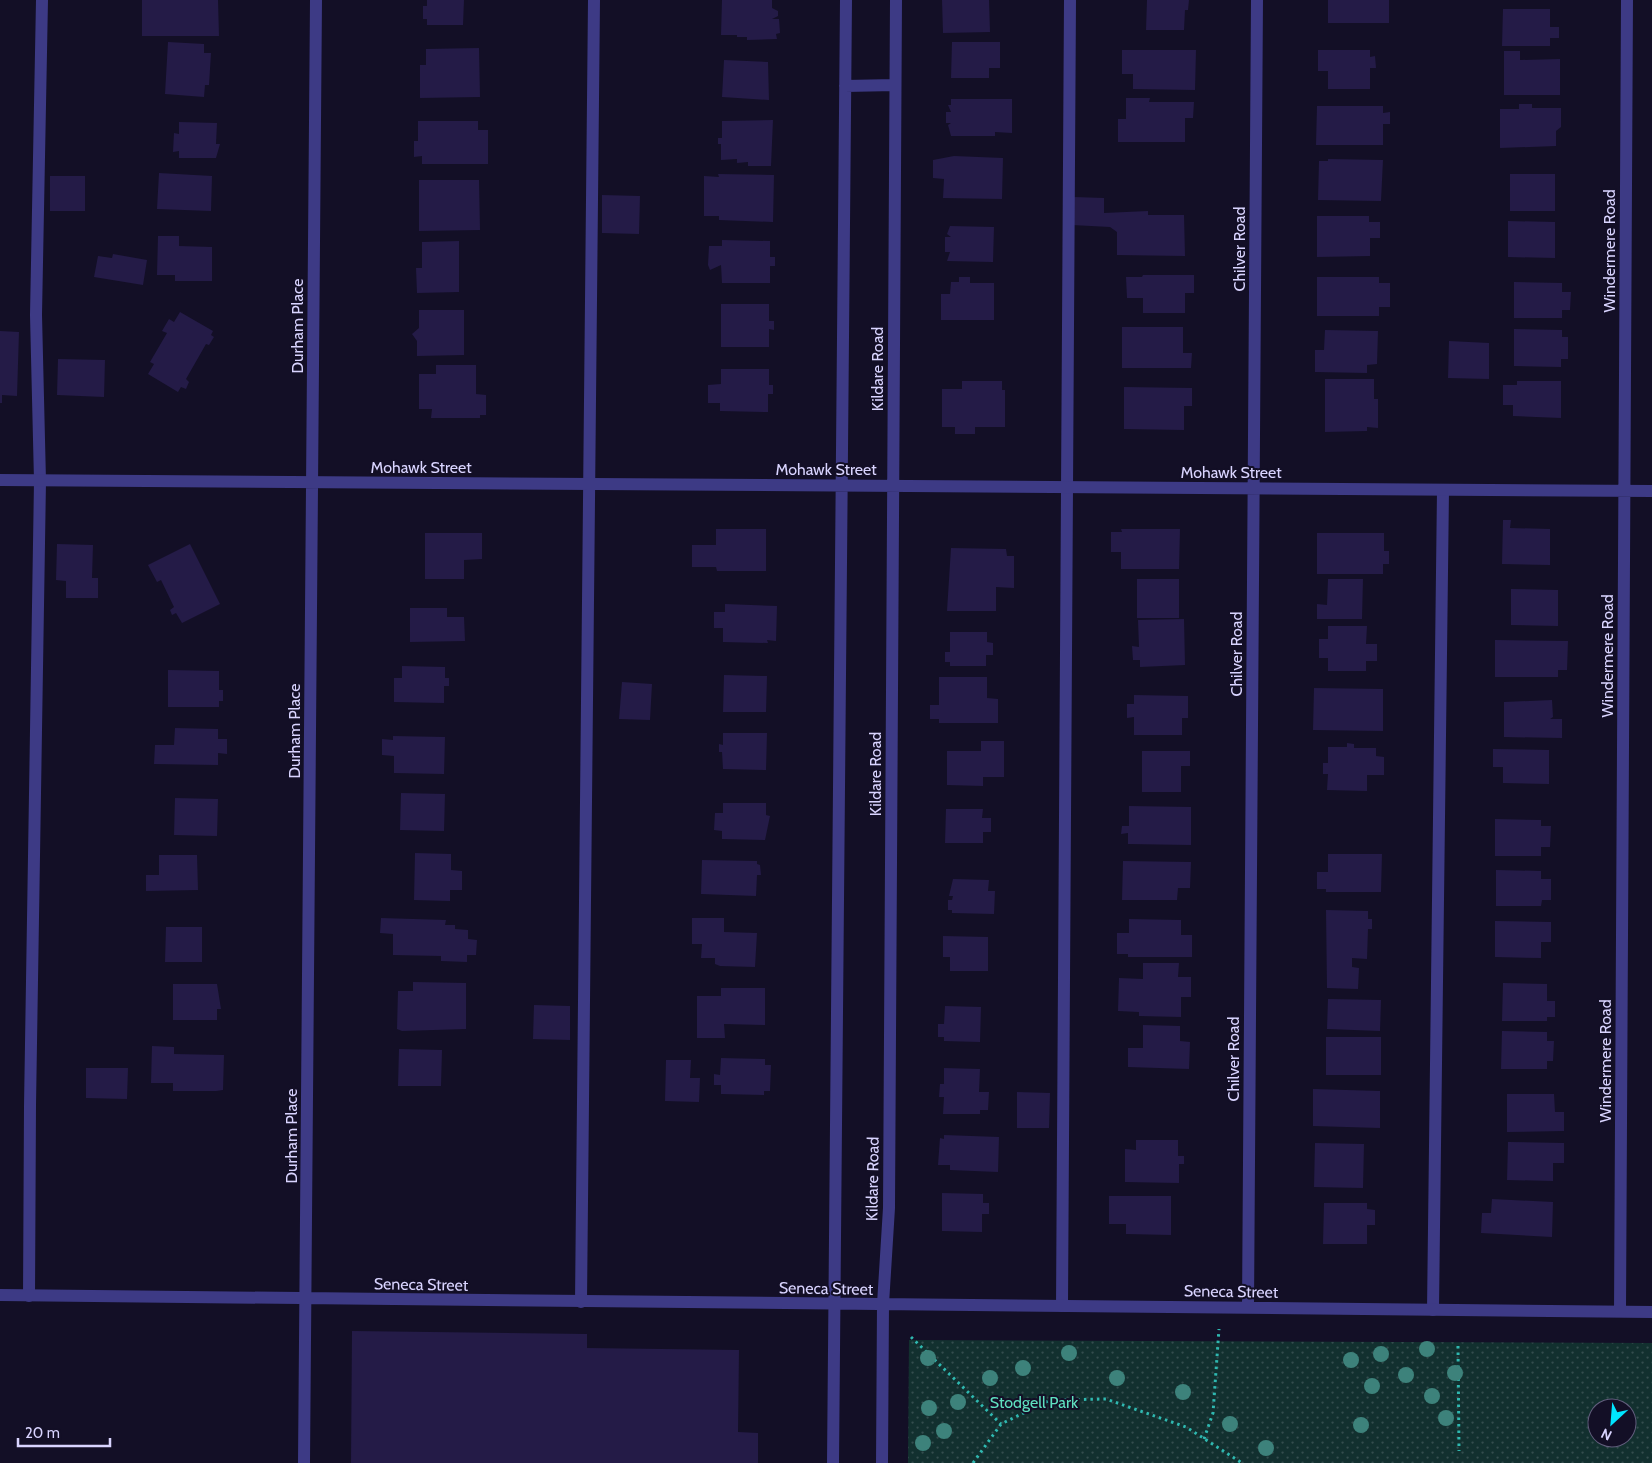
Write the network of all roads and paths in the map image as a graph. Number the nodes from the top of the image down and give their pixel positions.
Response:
1 (42, 0) edge
2 (316, 0) edge
3 (594, 0) edge
4 (846, 0) edge
5 (896, 0) edge
6 (1070, 0) edge
7 (1257, 0) edge
8 (1627, 0) edge
9 (895, 85) junction
10 (845, 86) junction
11 (0, 480) edge
12 (40, 480) junction
13 (312, 482) junction
14 (589, 484) junction
15 (842, 486) junction
16 (893, 486) junction
17 (1067, 487) junction
18 (1253, 488) junction
19 (1443, 490) junction
20 (1624, 490) junction
21 (1652, 491) edge
22 (0, 1295) edge
23 (29, 1296) junction
24 (305, 1299) junction
25 (581, 1302) junction
26 (834, 1304) junction
27 (883, 1304) junction
28 (1062, 1306) junction
29 (1248, 1308) junction
30 (1433, 1310) junction
31 (1620, 1311) junction
32 (1652, 1312) edge
33 (1220, 1327) dead end
34 (911, 1337) dead end
35 (1458, 1346) dead end
36 (1001, 1424) junction
37 (1204, 1439) junction
38 (1459, 1451) dead end
39 (304, 1463) edge
40 (833, 1463) edge
41 (882, 1463) edge
42 (973, 1463) edge
43 (1242, 1463) edge

1 - 12 street
2 - 13 street, Durham Place
3 - 14 street
4 - 10 street
5 - 9 street, Kildare Road
6 - 17 street
7 - 18 street, Chilver Road
8 - 20 street, Windermere Road
9 - 10 street
9 - 16 street, Kildare Road
10 - 15 street
11 - 12 street, Mohawk Street
12 - 13 street, Mohawk Street
12 - 23 street
13 - 14 street, Mohawk Street
13 - 24 street, Durham Place
14 - 15 street, Mohawk Street
14 - 25 street
15 - 16 street, Mohawk Street
15 - 26 street
16 - 17 street, Mohawk Street
16 - 27 street, Kildare Road
17 - 18 street, Mohawk Street
17 - 28 street
18 - 19 street, Mohawk Street
18 - 29 street, Chilver Road
19 - 20 street, Mohawk Street
19 - 30 street
20 - 21 street, Mohawk Street
20 - 31 street, Windermere Road
22 - 23 street, Seneca Street
23 - 24 street, Seneca Street
24 - 25 street, Seneca Street
24 - 39 street, Durham Place
25 - 26 street, Seneca Street
26 - 27 street, Seneca Street
26 - 40 street
27 - 28 street, Seneca Street
27 - 41 street, Kildare Road
28 - 29 street, Seneca Street
29 - 30 street, Seneca Street
30 - 31 street, Seneca Street
31 - 32 street, Seneca Street
33 - 37 path
34 - 36 path
35 - 38 path
36 - 37 path
36 - 42 path
37 - 43 path

